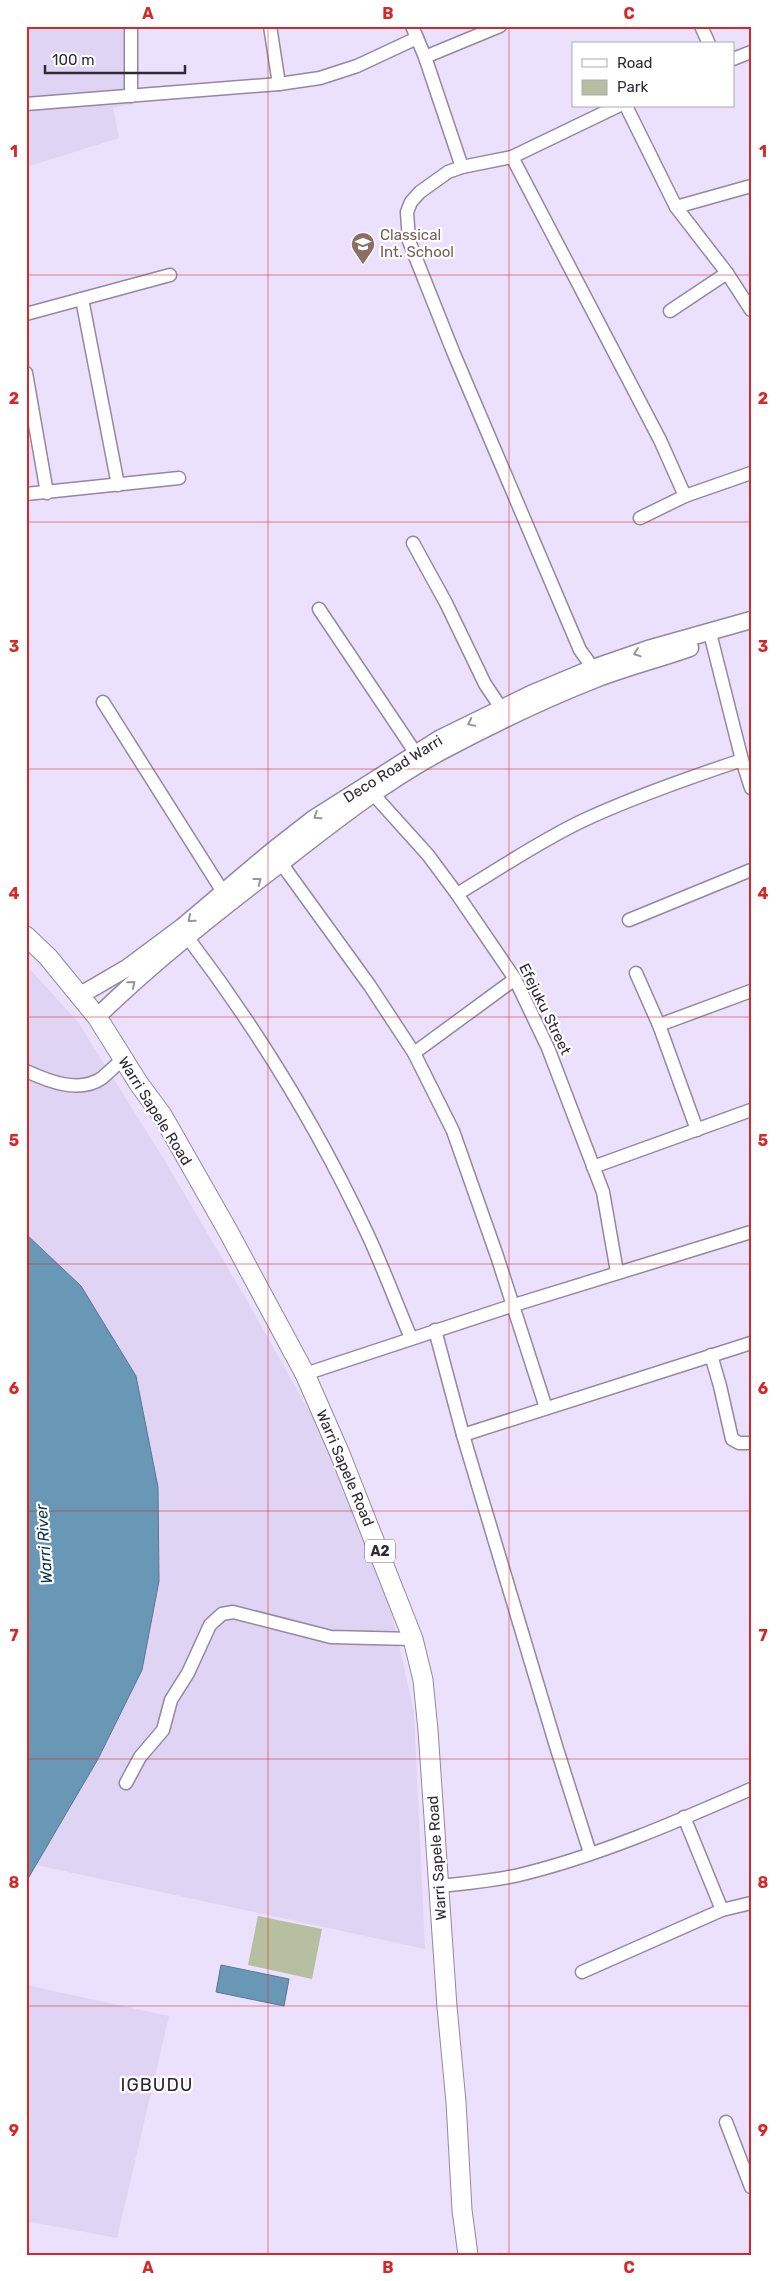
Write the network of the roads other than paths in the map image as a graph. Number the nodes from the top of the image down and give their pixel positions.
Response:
1 (131, 26) edge
2 (270, 26) edge
3 (412, 26) edge
4 (500, 26) edge
5 (701, 26) edge
6 (417, 38) junction
7 (708, 42) edge
8 (751, 52) edge
9 (425, 57) junction
10 (734, 59) edge
11 (279, 84) junction
12 (131, 96) junction
13 (26, 104) edge
14 (614, 108) edge
15 (627, 108) edge
16 (512, 157) junction
17 (462, 167) junction
18 (751, 186) edge
19 (676, 208) junction
20 (726, 274) junction
21 (170, 275) dead end
22 (82, 299) junction
23 (751, 310) edge
24 (670, 311) dead end
25 (26, 314) edge
26 (26, 372) edge
27 (751, 473) edge
28 (179, 478) dead end
29 (118, 485) junction
30 (47, 493) junction
31 (26, 494) edge
32 (685, 496) junction
33 (640, 518) dead end
34 (413, 543) dead end
35 (319, 609) dead end
36 (751, 620) edge
37 (751, 630) edge
38 (712, 641) junction
39 (593, 668) junction
40 (103, 702) dead end
41 (501, 708) junction
42 (419, 758) junction
43 (742, 760) junction
44 (751, 788) edge
45 (374, 795) junction
46 (281, 863) junction
47 (751, 870) edge
48 (223, 892) junction
49 (457, 894) junction
50 (629, 920) dead end
51 (26, 936) edge
52 (188, 938) junction
53 (636, 973) dead end
54 (516, 979) junction
55 (751, 991) edge
56 (79, 996) junction
57 (97, 1017) junction
58 (659, 1024) junction
59 (414, 1053) junction
60 (123, 1059) junction
61 (26, 1071) edge
62 (751, 1110) edge
63 (696, 1130) junction
64 (593, 1167) junction
65 (751, 1232) edge
66 (617, 1272) junction
67 (511, 1306) junction
68 (435, 1330) junction
69 (411, 1338) junction
70 (751, 1343) edge
71 (711, 1355) junction
72 (305, 1374) junction
73 (546, 1408) junction
74 (463, 1435) junction
75 (751, 1443) edge
76 (413, 1639) junction
77 (126, 1783) dead end
78 (751, 1789) edge
79 (684, 1817) junction
80 (590, 1853) junction
81 (440, 1886) junction
82 (751, 1903) edge
83 (722, 1910) junction
84 (582, 1972) dead end
85 (726, 2122) dead end
86 (751, 2187) edge
87 (468, 2255) edge

1 - 12 street
2 - 11 street
3 - 6 street
4 - 9 street
5 - 7 street
6 - 9 street
6 - 11 street
8 - 10 street
9 - 17 street
11 - 12 street
12 - 13 street
14 - 16 street
15 - 19 street
16 - 17 street
16 - 32 street
17 - 39 street
18 - 19 street
19 - 20 street
20 - 23 street
20 - 24 street
21 - 22 street
22 - 25 street
22 - 29 street
26 - 30 street
27 - 32 street
28 - 29 street
29 - 30 street
30 - 31 street
32 - 33 street
34 - 41 street
35 - 42 street
36 -> 39 main road, Deco Road Warri
37 - 38 main road, Deco Road Warri
38 - 42 main road, Deco Road Warri
38 - 43 street
39 - 41 main road, Deco Road Warri
40 - 48 street
41 -> 42 main road, Deco Road Warri
42 - 45 main road, Deco Road Warri
42 -> 48 main road, Deco Road Warri
43 - 44 street
43 - 49 street
45 - 46 main road, Deco Road Warri
45 - 49 street, Efejuku Street
52 -> 46 main road, Deco Road Warri
46 - 59 street
47 - 50 street
48 -> 56 main road, Deco Road Warri
49 - 54 street, Efejuku Street
51 - 56 highway, Warri Sapele Road / A2
57 -> 52 main road, Deco Road Warri
52 - 69 street
53 - 58 street
54 - 59 street
54 - 64 street, Efejuku Street
55 - 58 street
56 - 57 highway, Warri Sapele Road / A2
57 - 60 highway, Warri Sapele Road / A2
58 - 63 street
59 - 67 street
60 - 61 street
60 - 72 highway, Warri Sapele Road / A2
62 - 63 street
63 - 64 street
64 - 66 street, Efejuku Street
65 - 66 street
66 - 67 street
67 - 68 street
67 - 73 street
68 - 69 street
68 - 74 street
69 - 72 street
70 - 71 street
71 - 73 street
71 - 75 street
72 - 76 highway, Warri Sapele Road / A2
73 - 74 street
74 - 80 street
76 - 77 street
76 - 81 highway, Warri Sapele Road / A2
78 - 79 street
79 - 80 street
79 - 83 street
80 - 81 street
81 - 87 highway, Warri Sapele Road / A2
82 - 83 street
83 - 84 street
85 - 86 street

